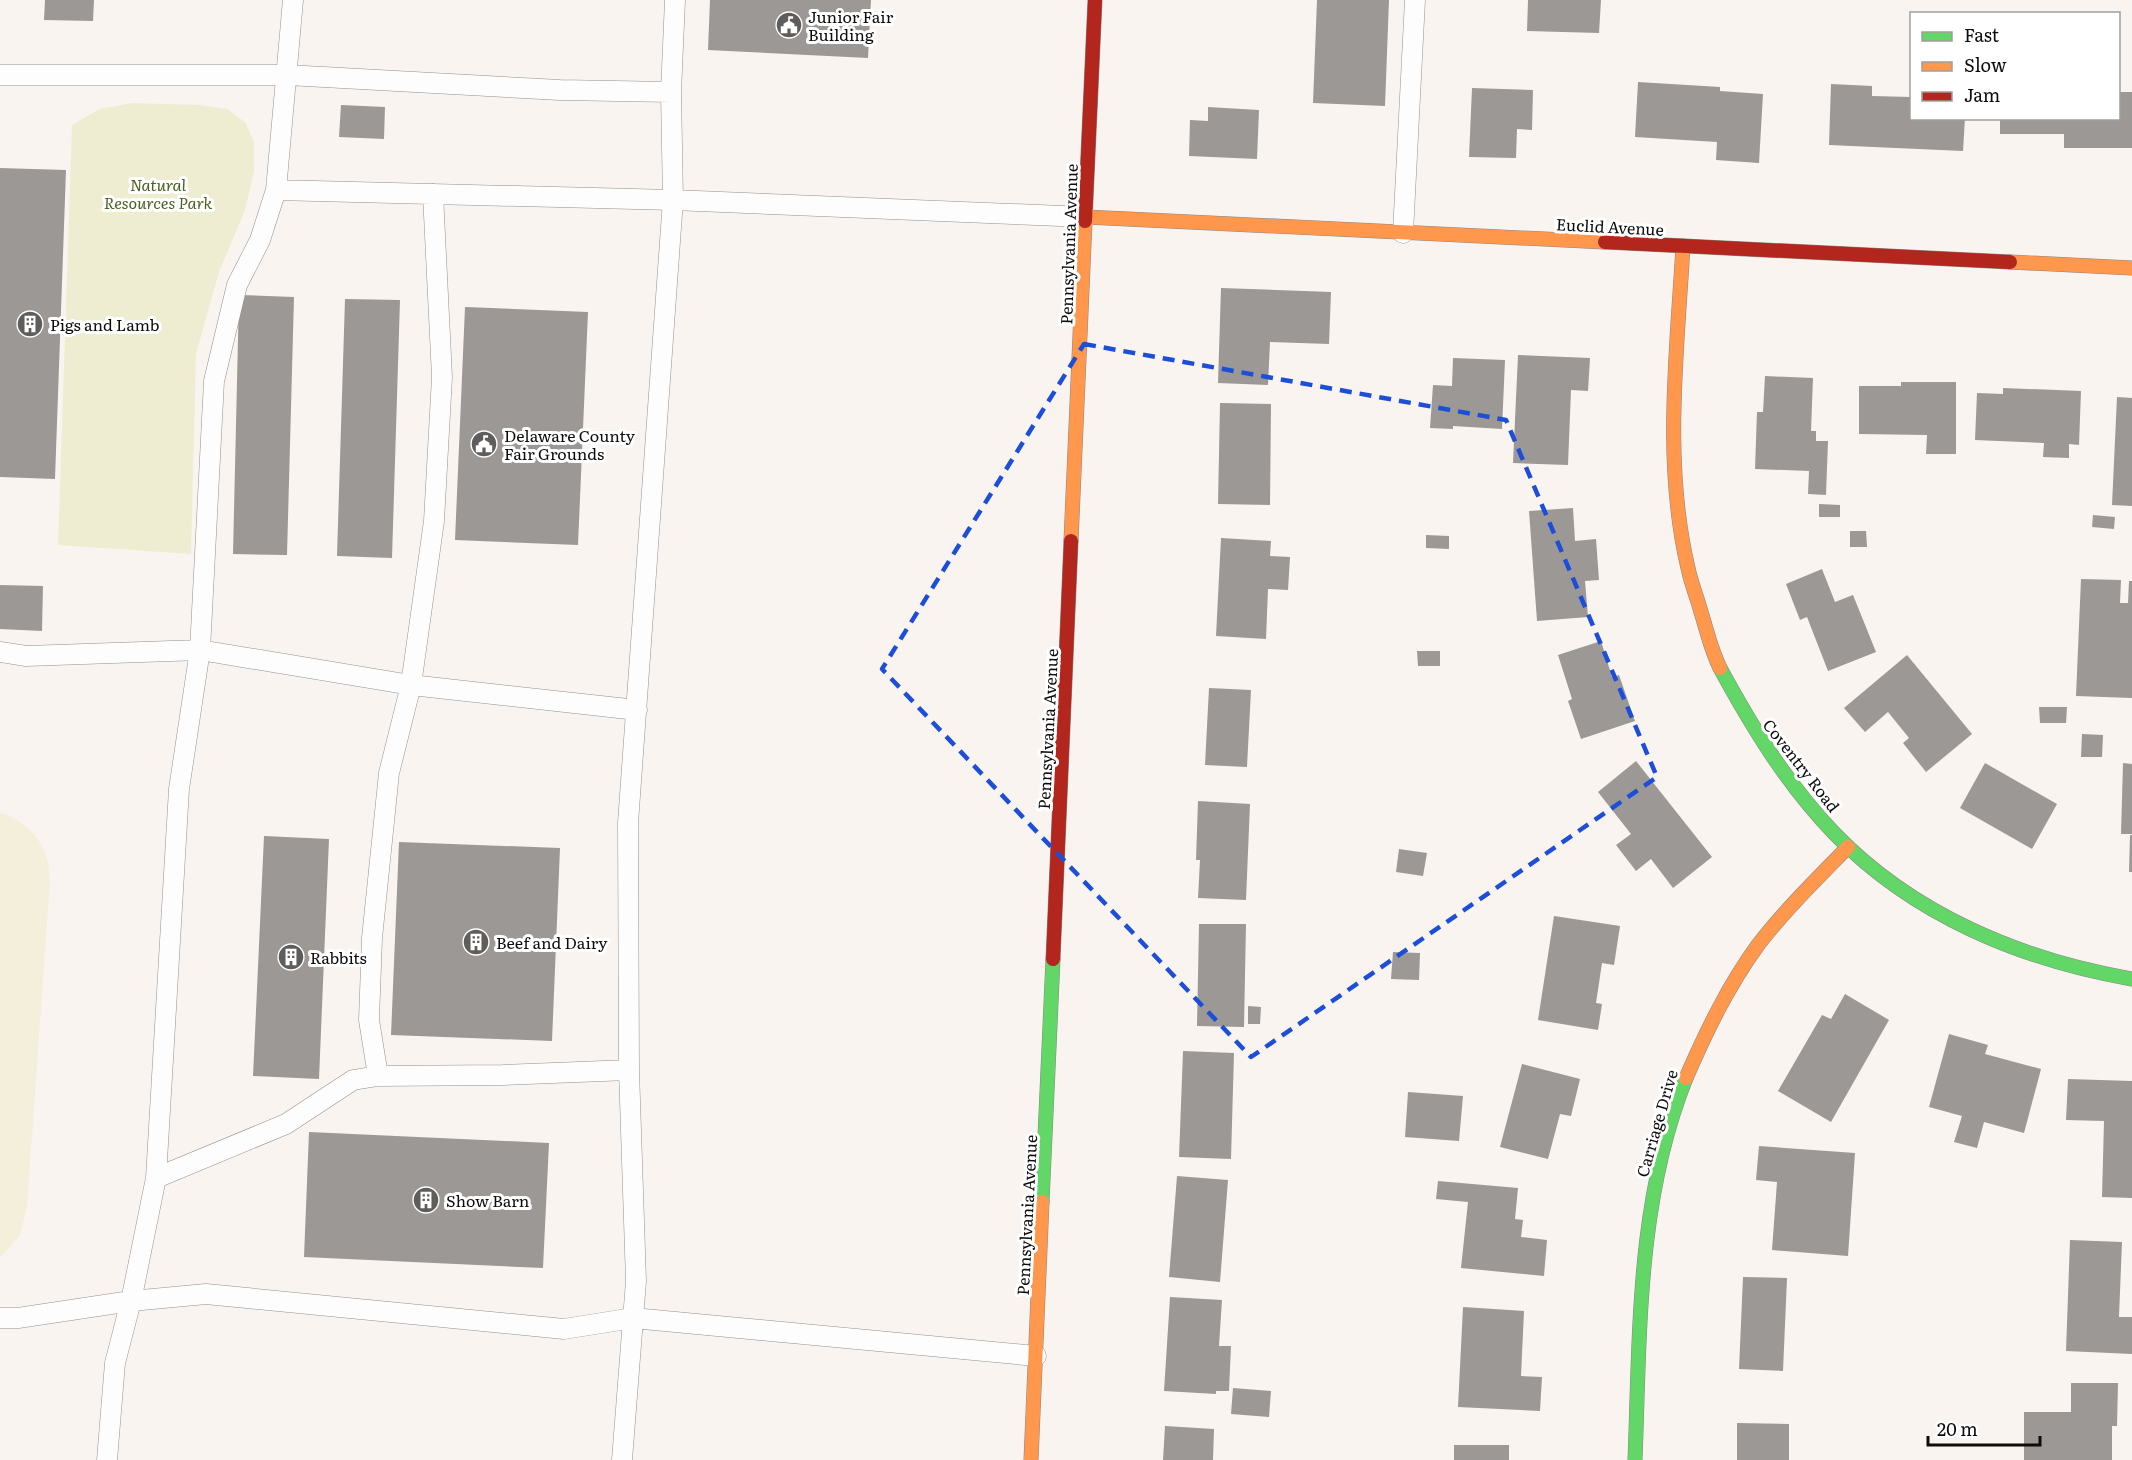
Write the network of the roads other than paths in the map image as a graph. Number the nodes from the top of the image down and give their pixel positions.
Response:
1 (293, 0) edge
2 (675, 0) edge
3 (1095, 0) edge
4 (1415, 0) edge
5 (0, 75) edge
6 (287, 75) junction
7 (671, 92) junction
8 (276, 190) junction
9 (433, 194) junction
10 (673, 200) junction
11 (1086, 217) junction
12 (1403, 233) junction
13 (1683, 246) junction
14 (2132, 268) edge
15 (200, 650) junction
16 (0, 652) edge
17 (411, 685) junction
18 (637, 710) junction
19 (1848, 847) junction
20 (2132, 979) edge
21 (629, 1070) junction
22 (378, 1076) junction
23 (156, 1178) junction
24 (131, 1300) junction
25 (0, 1318) edge
26 (633, 1318) junction
27 (1036, 1356) junction
28 (107, 1460) edge
29 (622, 1460) edge
30 (1031, 1460) edge
31 (1635, 1460) edge

1 - 6 lane
2 - 7 lane
3 - 11 street, Pennsylvania Avenue
4 - 12 lane
5 - 6 lane
6 - 7 lane
6 - 8 lane
7 - 10 lane
8 - 9 lane
8 - 15 lane
9 - 10 lane
9 - 17 lane
10 - 11 lane
10 - 18 lane
11 - 12 street, Euclid Avenue
11 - 27 street, Pennsylvania Avenue
12 - 13 street, Euclid Avenue
13 - 14 street, Euclid Avenue
13 - 19 street, Coventry Road
15 - 16 lane
15 - 17 lane
15 - 23 lane
17 - 18 lane
17 - 22 lane
18 - 21 lane
19 - 20 street, Coventry Road
19 - 31 street, Carriage Drive
21 - 22 lane
21 - 26 lane
22 - 23 lane
23 - 24 lane
24 - 25 lane
24 - 26 lane
24 - 28 lane
26 - 27 lane
26 - 29 lane
27 - 30 street, Pennsylvania Avenue

